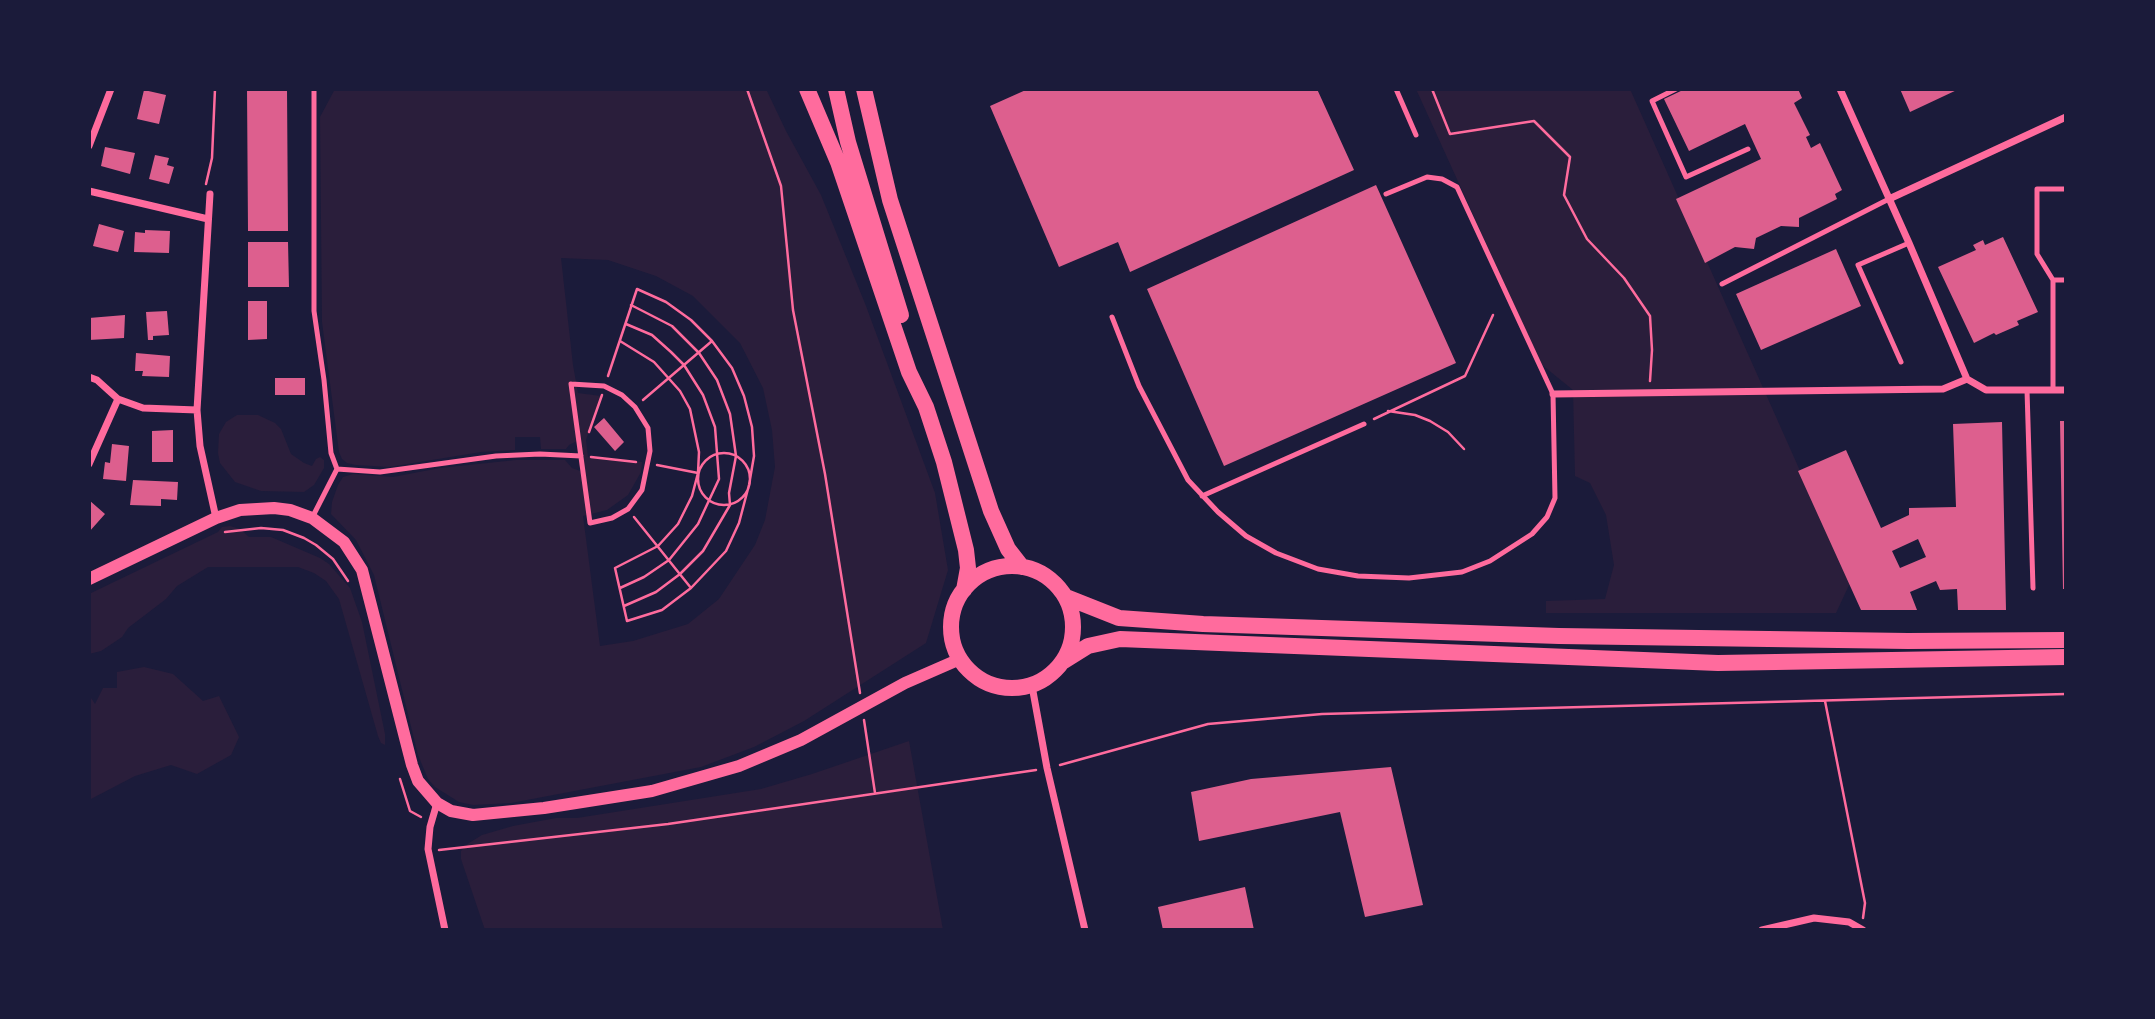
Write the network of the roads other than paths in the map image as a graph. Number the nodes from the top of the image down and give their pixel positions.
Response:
1 (111, 89) edge
2 (314, 89) edge
3 (807, 89) edge
4 (836, 89) edge
5 (864, 89) edge
6 (1396, 89) edge
7 (1676, 89) edge
8 (1839, 89) edge
9 (2066, 117) edge
10 (1416, 135) dead end
11 (89, 146) edge
12 (1748, 149) dead end
13 (2066, 189) edge
14 (89, 191) edge
15 (210, 194) road end
16 (1386, 194) dead end
17 (1889, 200) junction
18 (208, 219) junction
19 (1909, 243) junction
20 (2053, 280) junction
21 (2066, 280) edge
22 (1722, 284) dead end
23 (1112, 317) dead end
24 (1901, 362) dead end
25 (89, 377) edge
26 (1967, 379) junction
27 (2027, 390) junction
28 (2053, 390) junction
29 (2066, 390) edge
30 (1553, 394) junction
31 (118, 399) junction
32 (926, 407) junction
33 (197, 410) junction
34 (1364, 424) road end
35 (581, 456) junction
36 (89, 464) edge
37 (337, 469) junction
38 (1202, 496) junction
39 (216, 518) junction
40 (312, 518) junction
41 (1021, 567) junction
42 (89, 579) edge
43 (2033, 588) dead end
44 (964, 590) junction
45 (1066, 597) junction
46 (2066, 640) edge
47 (2066, 657) edge
48 (960, 659) junction
49 (1064, 661) junction
50 (1032, 685) junction
51 (437, 803) junction
52 (1863, 929) edge
53 (445, 930) edge
54 (1085, 930) edge
55 (1762, 930) edge

1 - 11 street
2 - 37 lane
3 - 32 main road
4 - 32 main road
5 - 41 main road
6 - 10 lane
7 - 12 lane
8 - 17 street
9 - 17 street
13 - 20 lane
14 - 18 street
15 - 18 street
16 - 30 lane
17 - 19 street
17 - 22 lane
18 - 33 street
19 - 24 lane
19 - 26 street
20 - 21 lane
20 - 28 lane
23 - 38 lane
25 - 31 street
26 - 27 street
26 - 30 street
27 - 28 street
27 - 43 lane
28 - 29 street
30 - 38 lane
31 - 33 street
31 - 36 street
32 - 44 main road
33 - 39 street
34 - 38 lane
35 - 35 lane
35 - 37 lane
37 - 40 lane
39 - 40 street
39 - 42 street
40 - 51 street
41 - 44 main road
41 - 45 main road
44 - 48 main road
45 - 46 main road
45 - 49 main road
47 - 49 main road
48 - 50 main road
48 - 51 street
49 - 50 main road
50 - 54 street
51 - 53 street
52 - 55 street

